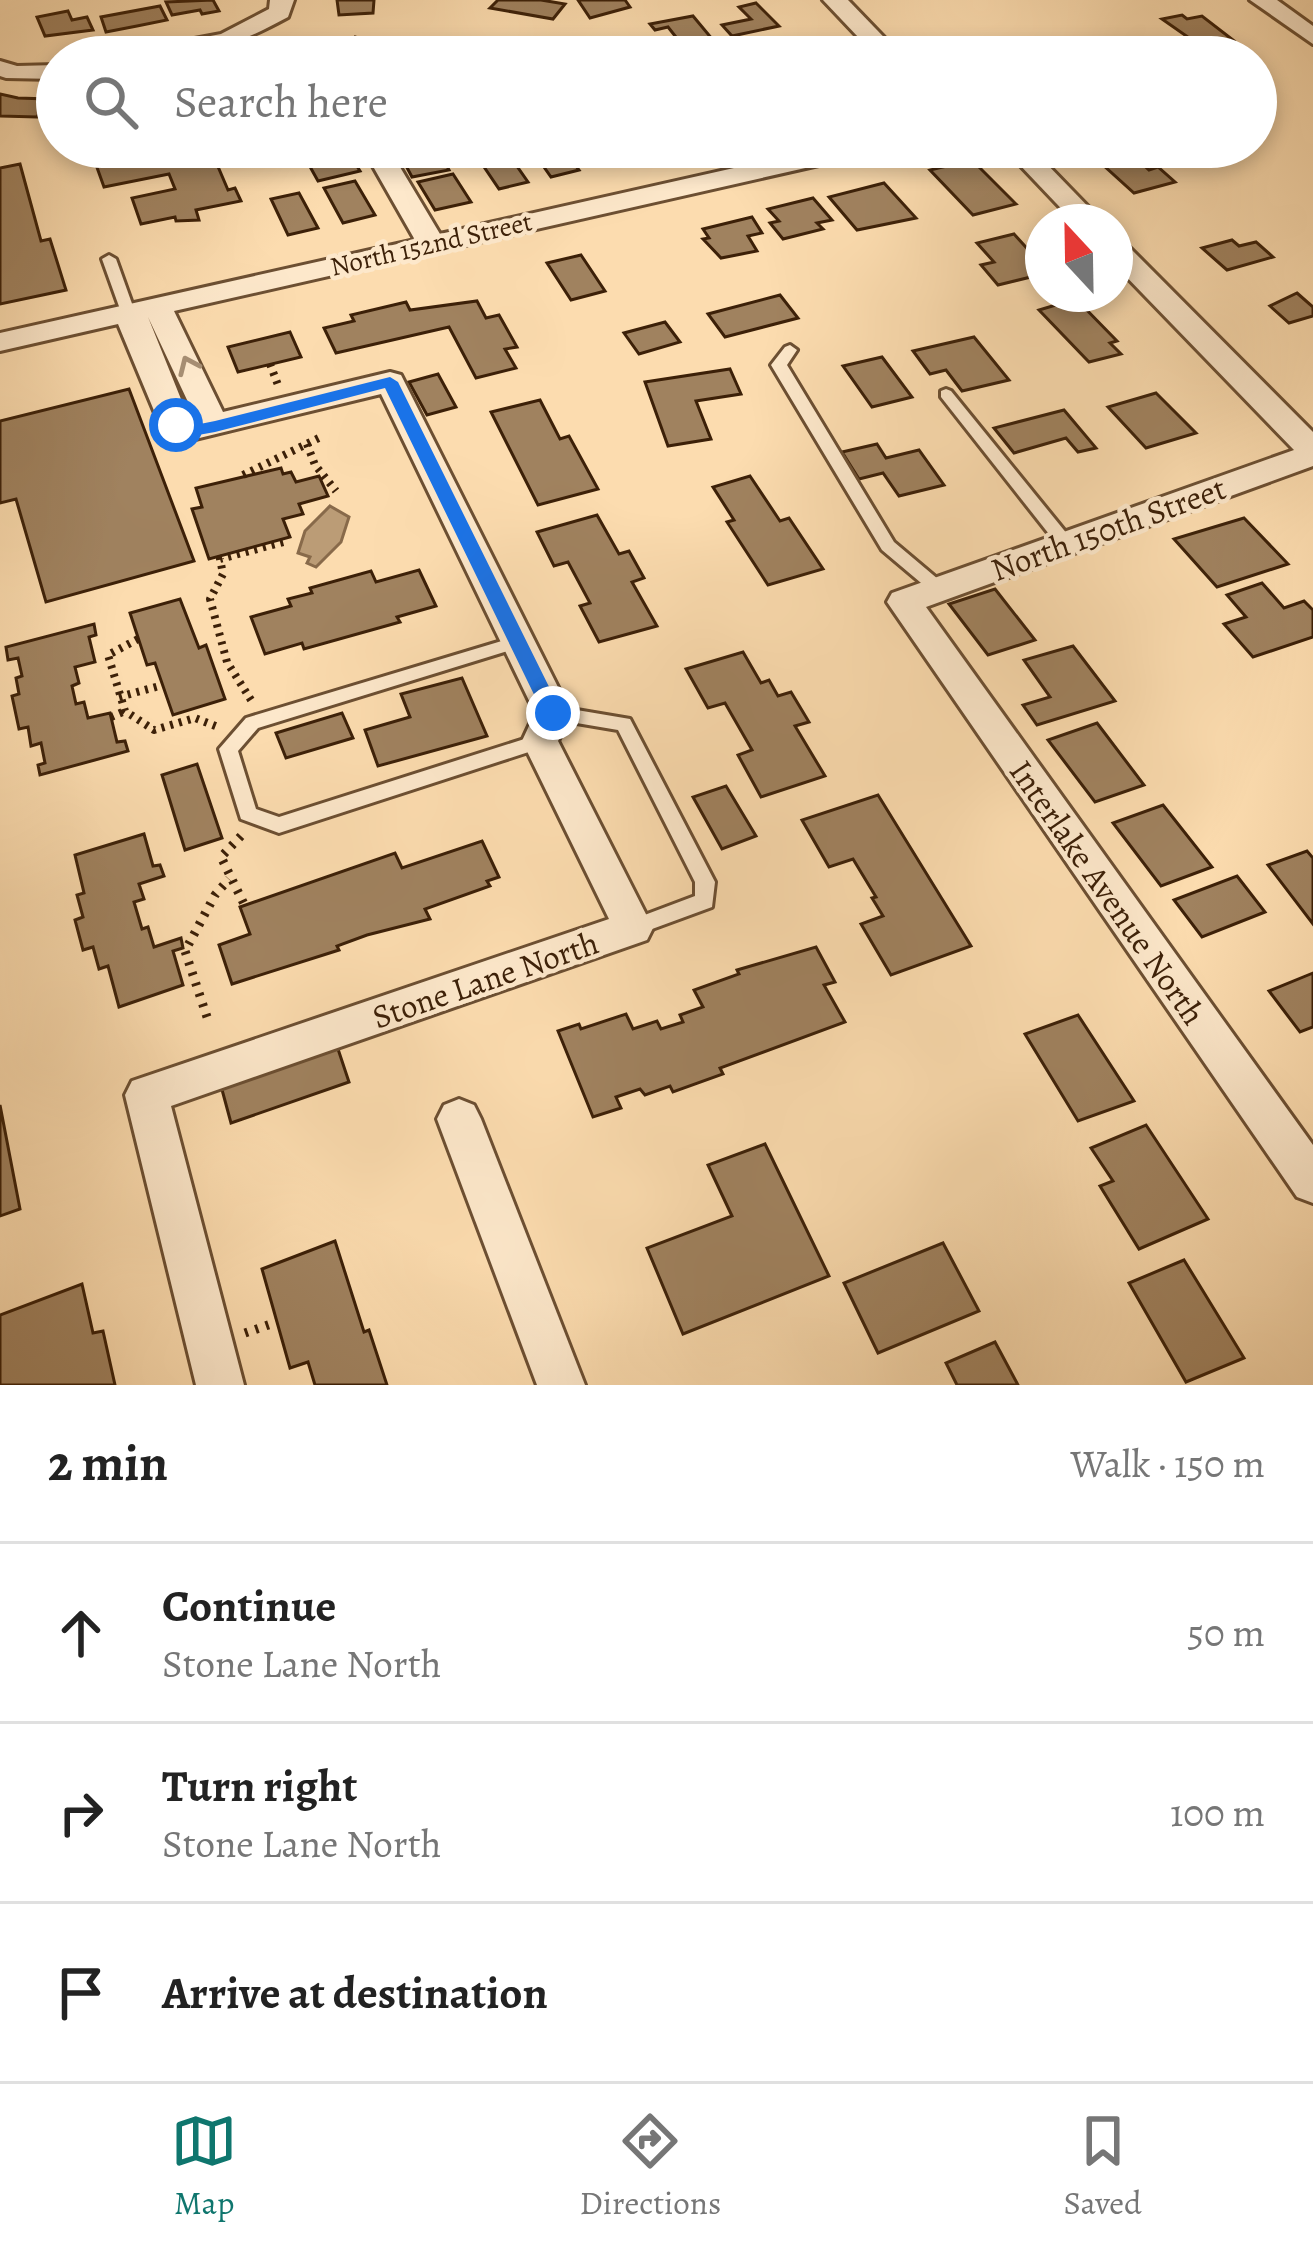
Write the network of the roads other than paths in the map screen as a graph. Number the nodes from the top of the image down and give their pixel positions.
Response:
1 (282, 0) edge
2 (835, 0) edge
3 (1262, 0) edge
4 (236, 36) edge
5 (870, 36) edge
6 (1313, 38) edge
7 (387, 168) edge
8 (768, 168) edge
9 (1036, 168) edge
10 (1071, 204) edge
11 (431, 243) junction
12 (110, 259) dead end
13 (1133, 268) edge
14 (142, 309) junction
15 (0, 342) edge
16 (790, 350) dead end
17 (946, 394) dead end
18 (1313, 453) edge
19 (1066, 544) junction
20 (921, 596) junction
21 (518, 642) junction
22 (546, 727) junction
23 (633, 928) junction
24 (459, 1119) dead end
25 (1313, 1182) edge
26 (220, 1385) edge
27 (561, 1385) edge

1 - 4 street
2 - 5 street
3 - 6 street
7 - 11 street
8 - 11 street, North 152nd Street
9 - 10 street
11 - 14 street, North 152nd Street
12 - 14 lane
13 - 18 street
14 - 15 street, North 152nd Street
14 - 21 street, Stone Lane North
16 - 20 lane
17 - 19 lane
18 - 19 street, North 150th Street
19 - 20 street, North 150th Street
20 - 25 street, Interlake Avenue North
21 - 22 street, Stone Lane North
21 - 22 lane
22 - 23 street, Stone Lane North
22 - 23 lane
23 - 26 street, Stone Lane North
24 - 27 street

